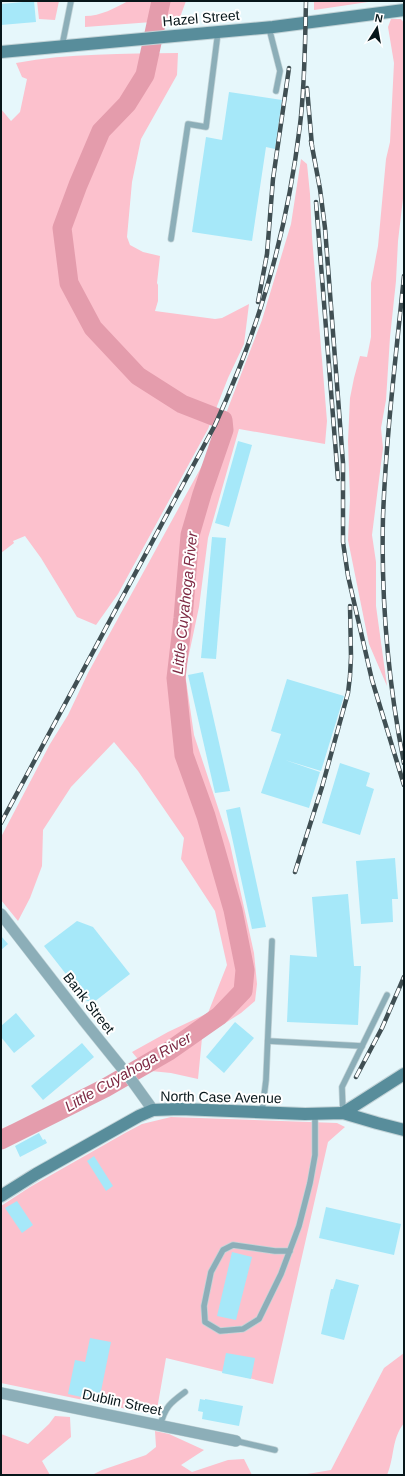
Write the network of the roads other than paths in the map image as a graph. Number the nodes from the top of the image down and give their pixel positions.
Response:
1 (71, 1) edge
2 (404, 10) edge
3 (269, 28) junction
4 (218, 32) junction
5 (62, 47) junction
6 (1, 52) edge
7 (276, 91) dead end
8 (171, 239) dead end
9 (1, 914) edge
10 (272, 941) dead end
11 (387, 995) dead end
12 (268, 1040) junction
13 (362, 1046) junction
14 (404, 1074) edge
15 (153, 1110) junction
16 (262, 1112) junction
17 (343, 1113) junction
18 (315, 1114) junction
19 (404, 1130) edge
20 (1, 1196) edge
21 (290, 1251) junction
22 (185, 1392) dead end
23 (1, 1393) edge
24 (160, 1426) junction
25 (236, 1441) joint
26 (274, 1450) dead end

1 - 5 lane
2 - 3 street, Hazel Street
3 - 4 street, Hazel Street
3 - 7 lane
4 - 5 street, Hazel Street
4 - 8 lane
5 - 6 street, Hazel Street
9 - 15 street, Bank Street
10 - 12 lane
11 - 13 lane
12 - 13 lane
12 - 16 lane
13 - 17 lane
14 - 17 street
15 - 16 street, North Case Avenue
15 - 20 street, North Case Avenue
16 - 18 street, North Case Avenue
17 - 18 street, North Case Avenue
17 - 19 street
18 - 21 lane
21 - 21 lane
22 - 24 lane
23 - 24 street, Dublin Street
24 - 25 street, Dublin Street
25 - 26 lane

